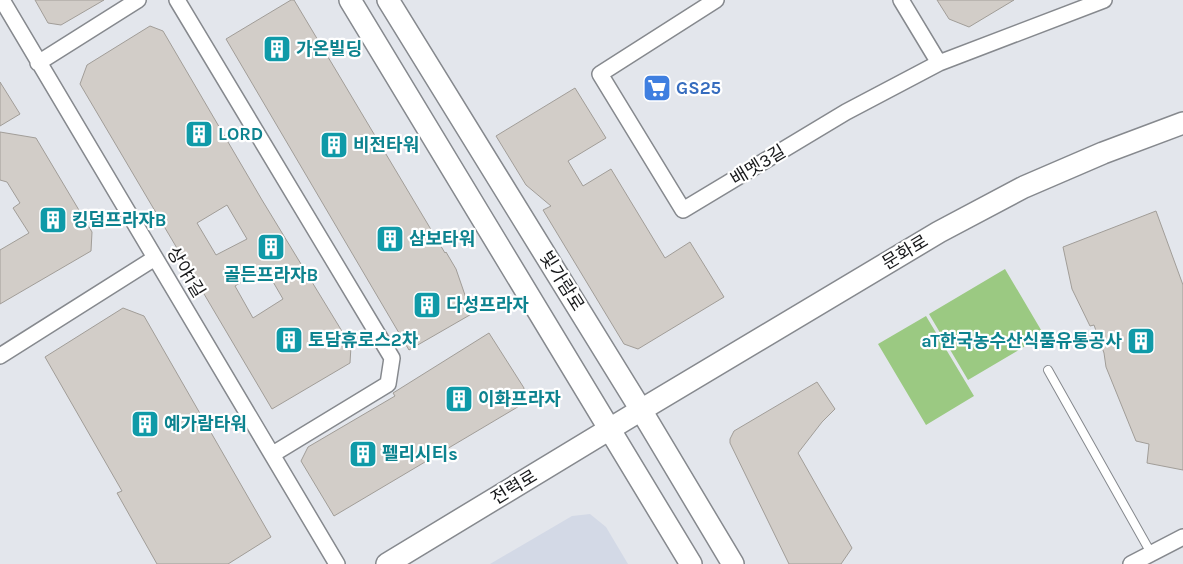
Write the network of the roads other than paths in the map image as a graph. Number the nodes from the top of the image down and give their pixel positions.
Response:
1 (2, 0) edge
2 (138, 0) edge
3 (177, 0) edge
4 (350, 0) edge
5 (388, 0) edge
6 (716, 0) edge
7 (901, 0) edge
8 (1104, 0) edge
9 (38, 63) junction
10 (939, 63) junction
11 (1183, 123) edge
12 (155, 258) junction
13 (0, 356) edge
14 (1048, 370) dead end
15 (641, 410) junction
16 (609, 429) junction
17 (273, 454) junction
18 (1183, 537) edge
19 (1151, 552) junction
20 (337, 564) edge
21 (387, 564) edge
22 (690, 564) edge
23 (733, 564) edge
24 (1131, 564) edge

1 - 9 street, 상야1길
2 - 9 street
3 - 17 street
4 - 16 main road, 빛가람로
5 - 15 main road, 빛가람로
6 - 10 street, 배멧3길
7 - 10 street
8 - 10 street, 배멧3길
9 - 12 street, 상야1길
11 - 15 main road, 문화로
12 - 13 street
12 - 17 street, 상야1길
14 - 19 lane
15 - 16 main road, 전력로
15 - 23 main road, 빛가람로
16 - 21 main road, 전력로
16 - 22 main road, 빛가람로
17 - 20 street, 상야1길
18 - 19 street
19 - 24 street

